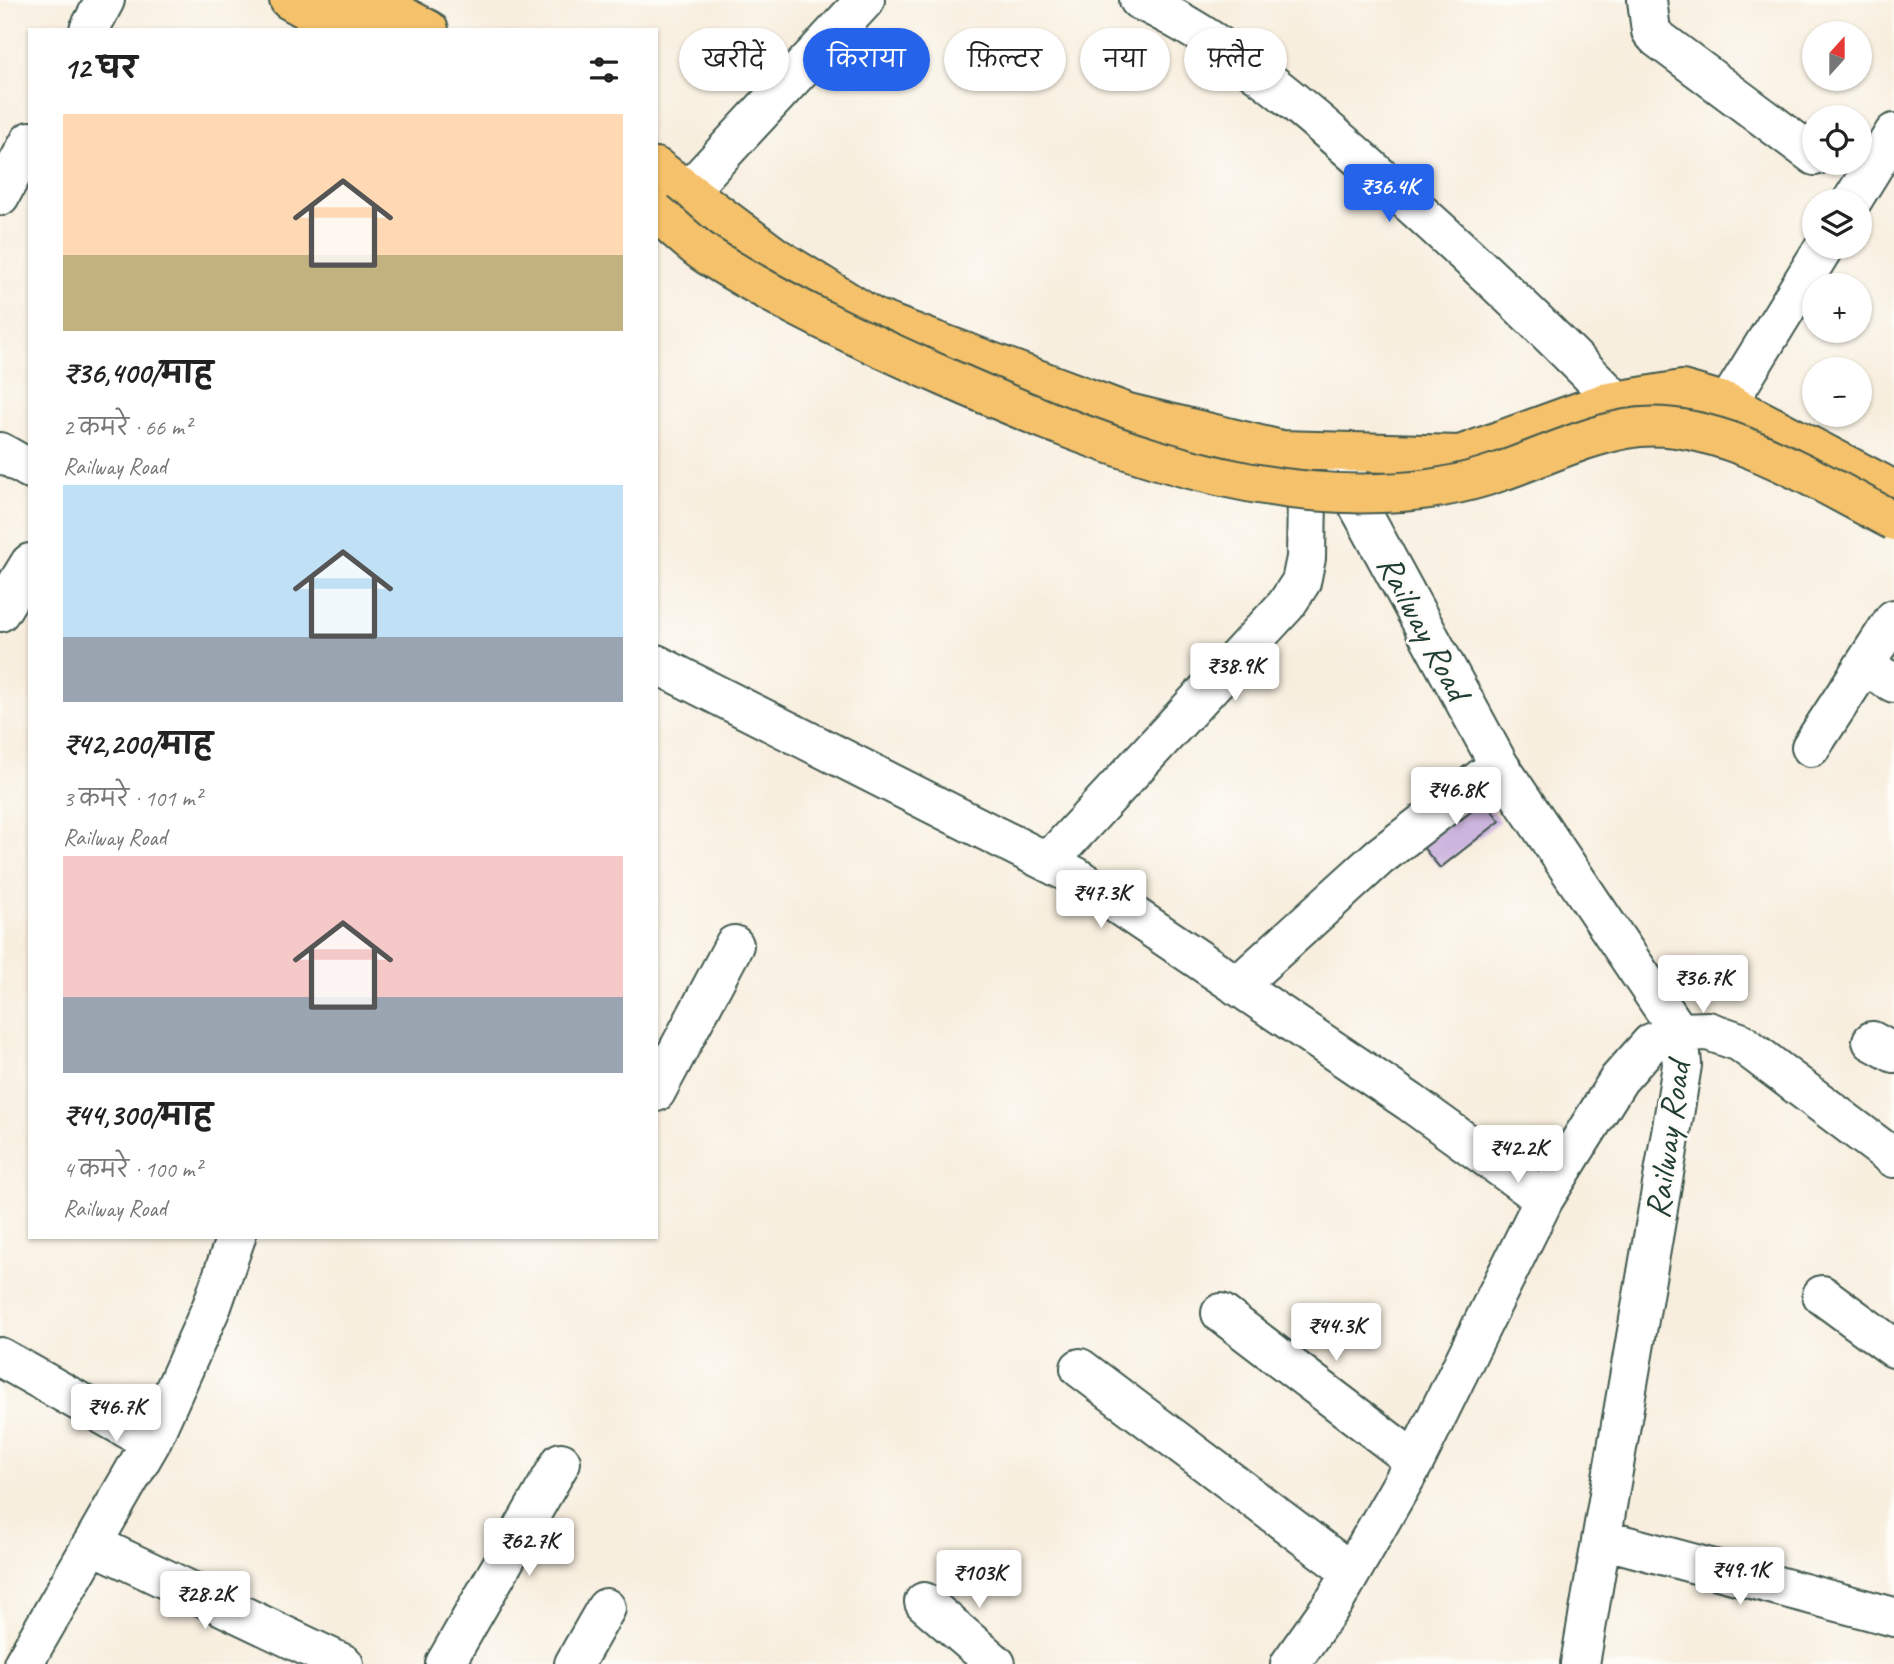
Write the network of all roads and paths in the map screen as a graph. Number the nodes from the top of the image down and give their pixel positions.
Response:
1 (105, 0) edge
2 (373, 0) edge
3 (865, 0) edge
4 (1139, 0) edge
5 (1647, 0) edge
6 (299, 9) edge
7 (90, 28) edge
8 (339, 28) edge
9 (366, 28) edge
10 (425, 28) edge
11 (1894, 133) edge
12 (28, 145) edge
13 (1802, 146) edge
14 (658, 168) edge
15 (1836, 175) edge
16 (1849, 189) edge
17 (1859, 189) edge
18 (689, 190) junction
19 (0, 196) edge
20 (658, 226) edge
21 (658, 228) edge
22 (658, 228) edge
23 (1817, 259) edge
24 (1617, 401) junction
25 (1728, 403) junction
26 (1647, 432) junction
27 (1340, 452) junction
28 (0, 453) edge
29 (28, 468) edge
30 (1894, 490) edge
31 (1307, 494) junction
32 (1353, 496) junction
33 (1894, 521) edge
34 (1894, 530) edge
35 (28, 566) edge
36 (0, 612) edge
37 (1894, 619) edge
38 (658, 665) edge
39 (1879, 674) edge
40 (1811, 747) dead end
41 (1499, 765) junction
42 (1048, 862) junction
43 (734, 945) dead end
44 (1237, 986) junction
45 (1679, 1032) junction
46 (658, 1088) edge
47 (1894, 1158) edge
48 (1544, 1199) junction
49 (235, 1239) edge
50 (1822, 1295) dead end
51 (1221, 1313) dead end
52 (1894, 1348) edge
53 (0, 1357) edge
54 (1080, 1368) dead end
55 (151, 1442) junction
56 (1415, 1461) junction
57 (561, 1462) dead end
58 (1602, 1539) junction
59 (92, 1544) junction
60 (1351, 1572) junction
61 (924, 1602) dead end
62 (606, 1608) dead end
63 (1894, 1617) edge
64 (335, 1662) edge
65 (23, 1664) edge
66 (445, 1664) edge
67 (574, 1664) edge
68 (996, 1664) edge
69 (1290, 1664) edge
70 (1580, 1664) edge

1 - 7 street
2 - 10 main road
3 - 18 street
4 - 24 street
5 - 13 street
6 - 8 main road
6 - 9 main road
11 - 17 street
12 - 19 street
14 - 18 main road
15 - 16 street
18 - 20 street
18 - 27 main road
21 - 31 main road
22 - 33 main road, bridge
23 - 25 street
24 - 25 main road
24 - 26 street
24 - 27 main road
25 - 30 main road
26 - 32 main road
26 - 34 main road
27 - 32 street, Railway Road
28 - 29 street
31 - 32 main road
31 - 42 street
32 - 41 street, Railway Road
35 - 36 street
37 - 39 street
38 - 42 street
39 - 40 street
41 - 44 street
41 - 45 street, Railway Road
42 - 44 street
43 - 46 street
44 - 48 street
45 - 47 street
45 - 48 street
45 - 58 street, Railway Road
48 - 56 street
49 - 55 street
50 - 52 street
51 - 56 street
53 - 55 street
54 - 60 street
55 - 59 street
56 - 60 street
57 - 66 street
58 - 63 street
58 - 70 street, Railway Road
59 - 64 street
59 - 65 street
60 - 69 street
61 - 68 street
62 - 67 street

